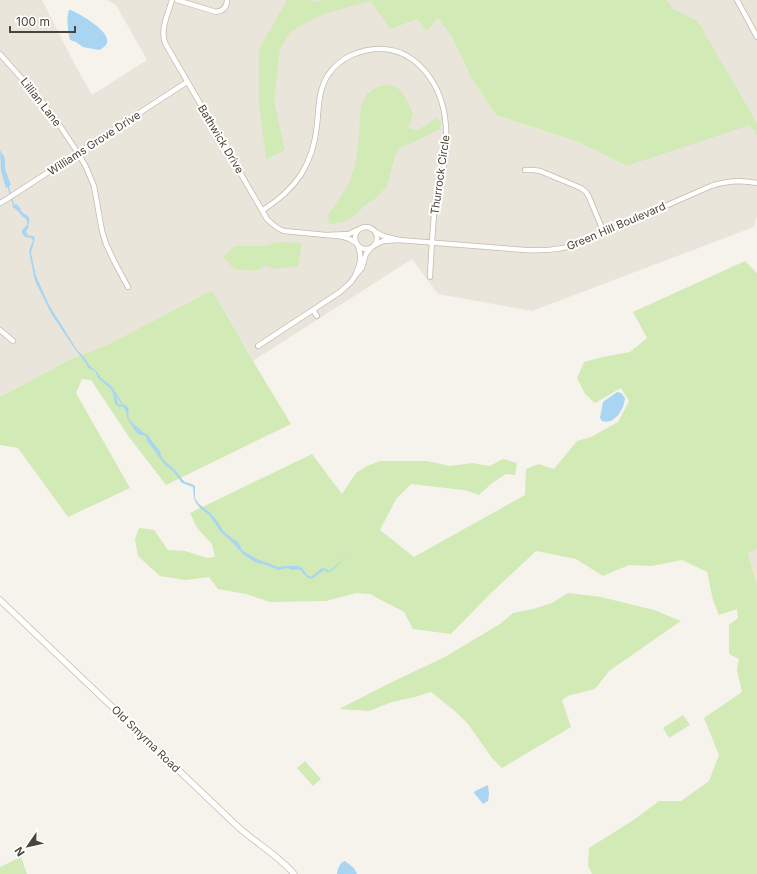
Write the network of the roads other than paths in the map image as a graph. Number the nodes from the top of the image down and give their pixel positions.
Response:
1 (172, 0) edge
2 (177, 0) edge
3 (226, 0) edge
4 (737, 0) edge
5 (757, 37) edge
6 (0, 54) edge
7 (187, 82) junction
8 (78, 153) junction
9 (524, 170) dead end
10 (757, 183) edge
11 (0, 203) edge
12 (263, 210) junction
13 (358, 229) junction
14 (374, 229) junction
15 (604, 233) junction
16 (326, 235) junction
17 (399, 240) junction
18 (432, 242) junction
19 (357, 244) junction
20 (373, 246) junction
21 (355, 276) junction
22 (430, 277) dead end
23 (128, 287) dead end
24 (313, 310) junction
25 (317, 316) dead end
26 (0, 330) edge
27 (12, 341) dead end
28 (258, 346) dead end
29 (0, 600) edge
30 (294, 874) edge

1 - 7 street, Bathwick Drive
2 - 3 street
4 - 5 street
6 - 8 street, Lillian Lane
7 - 8 street, Williams Grove Drive
7 - 12 street, Bathwick Drive
8 - 11 street, Williams Grove Drive
8 - 23 street, Lillian Lane
9 - 15 street
10 - 15 street, Green Hill Boulevard
12 - 16 street, Bathwick Drive
12 - 18 street, Thurrock Circle
13 - 14 street
13 - 16 street, Bathwick Drive
13 - 19 street
14 - 17 street, Green Hill Boulevard
14 - 20 street
15 - 18 street, Green Hill Boulevard
16 - 19 street, Bathwick Drive
17 - 18 street, Green Hill Boulevard
17 - 20 street, Green Hill Boulevard
18 - 22 street, Thurrock Circle
19 - 20 street
19 - 21 street
20 - 21 street
21 - 24 street
24 - 25 street
24 - 28 street
26 - 27 street
29 - 30 street, Old Smyrna Road

